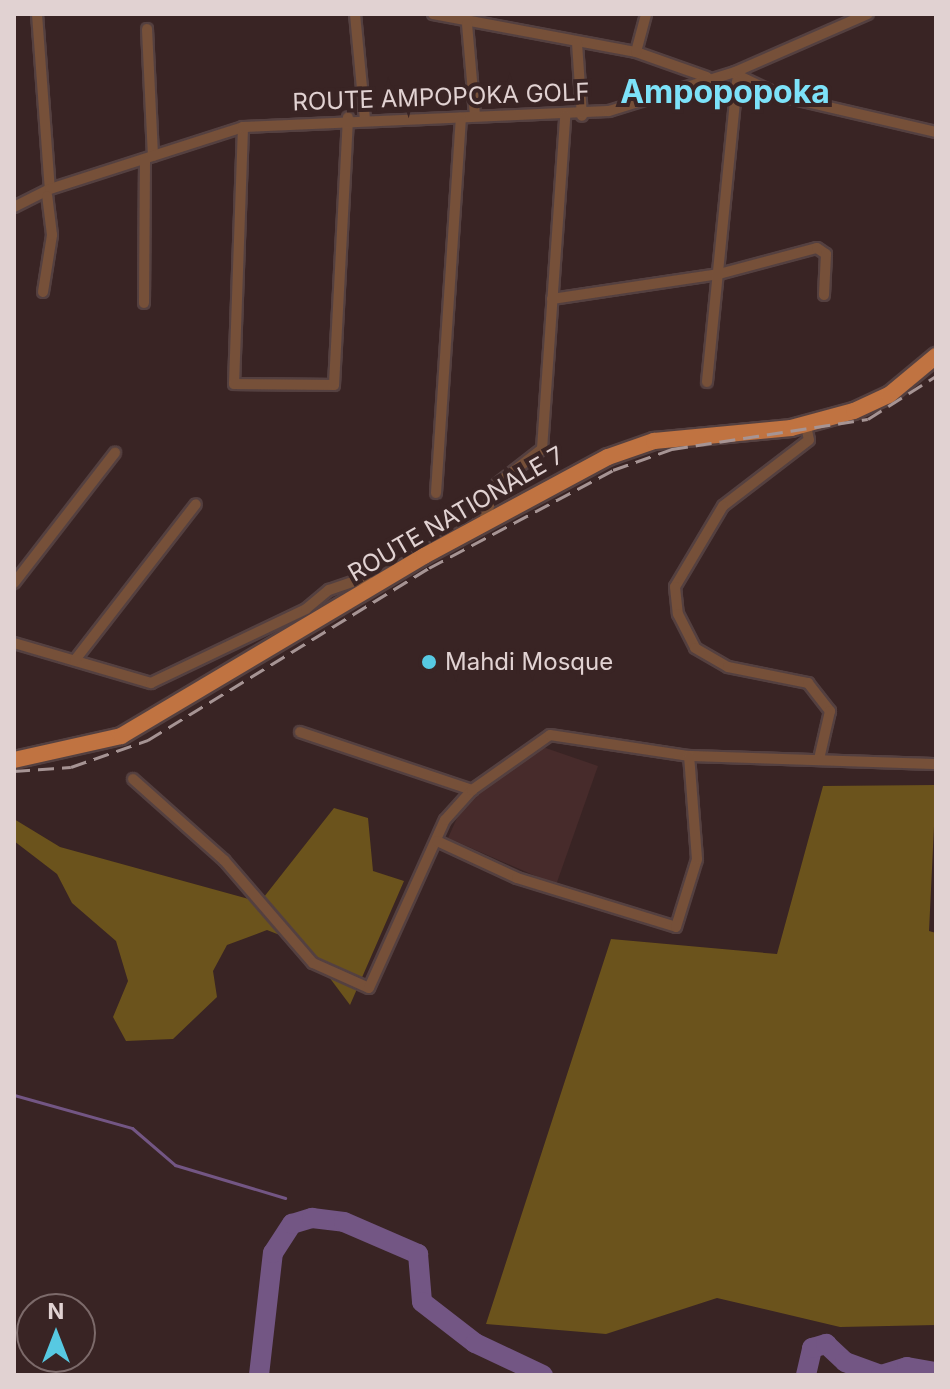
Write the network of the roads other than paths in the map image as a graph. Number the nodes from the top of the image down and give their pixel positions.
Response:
1 (37, 14) edge
2 (355, 14) edge
3 (433, 14) edge
4 (646, 14) edge
5 (868, 14) edge
6 (467, 24) junction
7 (147, 29) dead end
8 (577, 43) junction
9 (636, 52) junction
10 (736, 76) junction
11 (707, 77) junction
12 (475, 116) junction
13 (565, 116) junction
14 (582, 116) junction
15 (348, 117) junction
16 (461, 118) junction
17 (365, 119) junction
18 (243, 127) junction
19 (936, 132) edge
20 (149, 158) junction
21 (48, 193) junction
22 (14, 207) edge
23 (719, 274) junction
24 (43, 292) dead end
25 (824, 295) dead end
26 (552, 299) junction
27 (144, 303) dead end
28 (936, 356) edge
29 (707, 382) dead end
30 (806, 425) junction
31 (115, 453) dead end
32 (436, 493) dead end
33 (196, 504) dead end
34 (483, 523) junction
35 (14, 583) edge
36 (375, 587) junction
37 (14, 643) edge
38 (75, 660) junction
39 (300, 732) dead end
40 (689, 756) junction
41 (819, 759) junction
42 (14, 760) edge
43 (936, 764) edge
44 (133, 779) dead end
45 (472, 790) junction
46 (437, 841) junction

1 - 21 street
2 - 17 street
3 - 6 street
4 - 9 street
5 - 10 street, ROUTE AMPOPOKA GOLF
6 - 8 street
6 - 12 street
7 - 20 street
8 - 9 street
8 - 14 street
9 - 11 street
10 - 11 street, ROUTE AMPOPOKA GOLF
10 - 19 street
10 - 23 street
11 - 14 street, ROUTE AMPOPOKA GOLF
12 - 13 street, ROUTE AMPOPOKA GOLF
12 - 16 street, ROUTE AMPOPOKA GOLF
13 - 14 street, ROUTE AMPOPOKA GOLF
13 - 26 street
15 - 17 street, ROUTE AMPOPOKA GOLF
15 - 18 street, ROUTE AMPOPOKA GOLF
15 - 18 street
16 - 17 street, ROUTE AMPOPOKA GOLF
16 - 32 street
18 - 20 street, ROUTE AMPOPOKA GOLF
20 - 21 street, ROUTE AMPOPOKA GOLF
20 - 27 street
21 - 22 street, ROUTE AMPOPOKA GOLF
21 - 24 street
23 - 25 street
23 - 26 street
23 - 29 street
26 - 34 street
28 - 30 main road, ROUTE NATIONALE 7
30 - 34 main road, ROUTE NATIONALE 7
30 - 41 street
31 - 35 street
33 - 38 street
34 - 36 main road, ROUTE NATIONALE 7
36 - 38 street
36 - 42 main road, ROUTE NATIONALE 7
37 - 38 street
39 - 45 street
40 - 41 street
40 - 45 street
40 - 46 street
41 - 43 street
44 - 46 street
45 - 46 street

